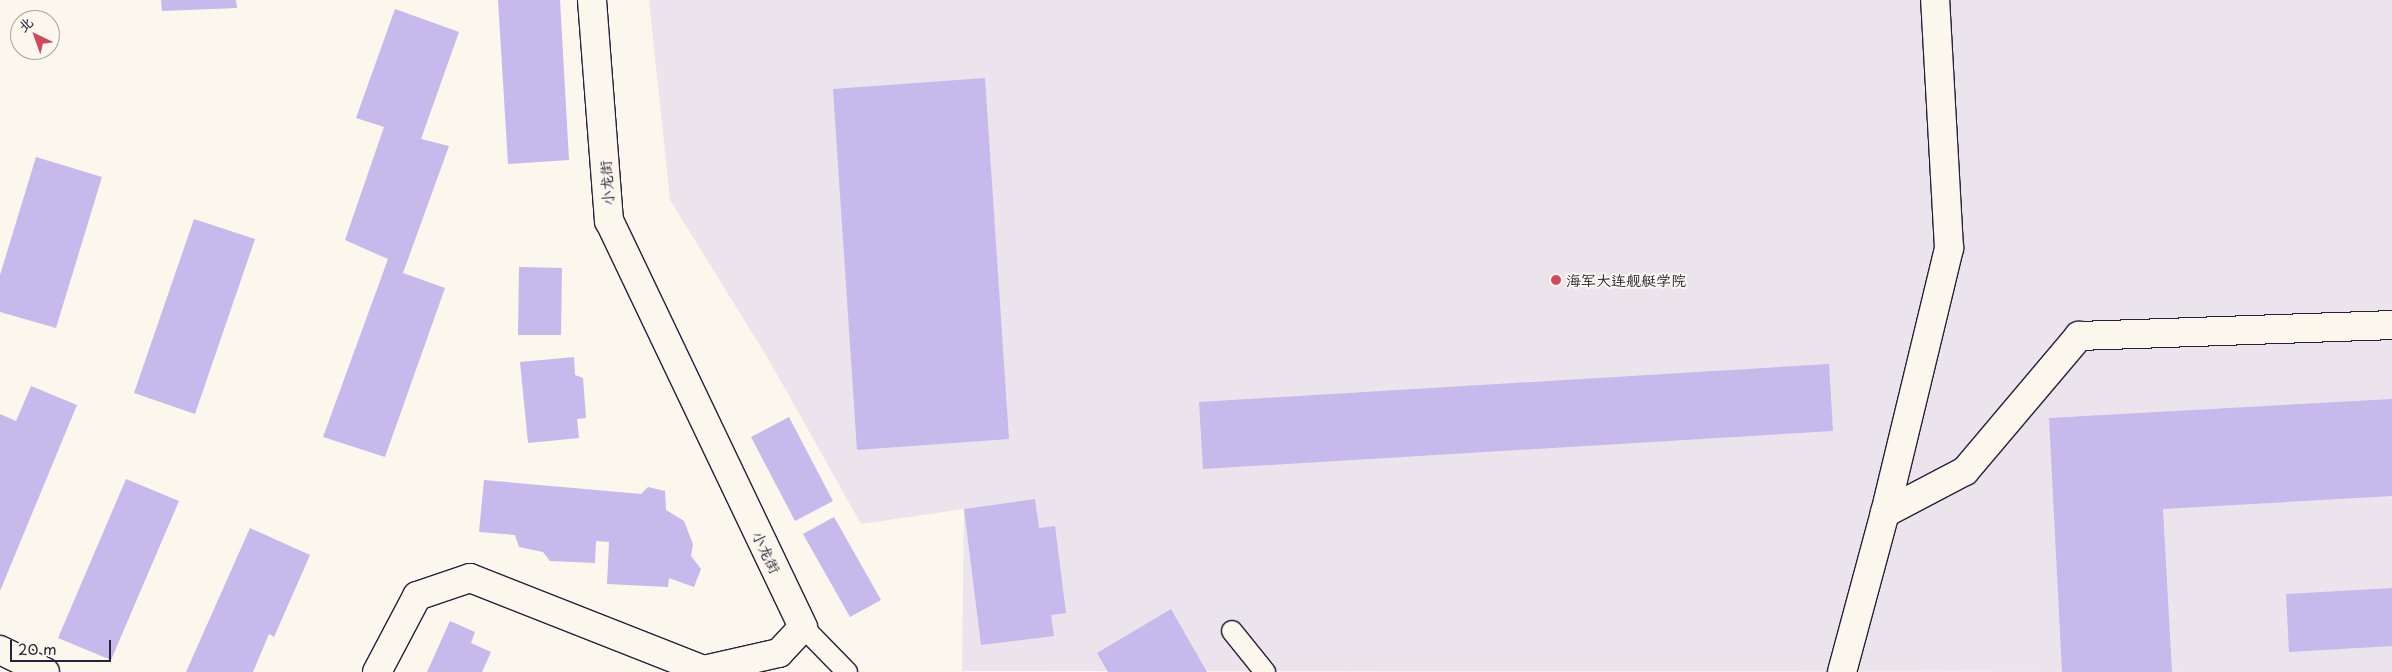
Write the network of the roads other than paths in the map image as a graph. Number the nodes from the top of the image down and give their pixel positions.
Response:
1 (592, 0) edge
2 (1935, 0) edge
3 (2392, 325) edge
4 (1885, 513) junction
5 (803, 628) junction
6 (1232, 631) dead end
7 (0, 650) edge
8 (45, 672) edge
9 (377, 672) edge
10 (848, 672) edge
11 (1265, 672) edge
12 (1842, 672) edge

1 - 5 street, 小龙街
2 - 4 street
3 - 4 street
4 - 12 street
5 - 9 street
5 - 10 lane
6 - 11 lane
7 - 8 street

